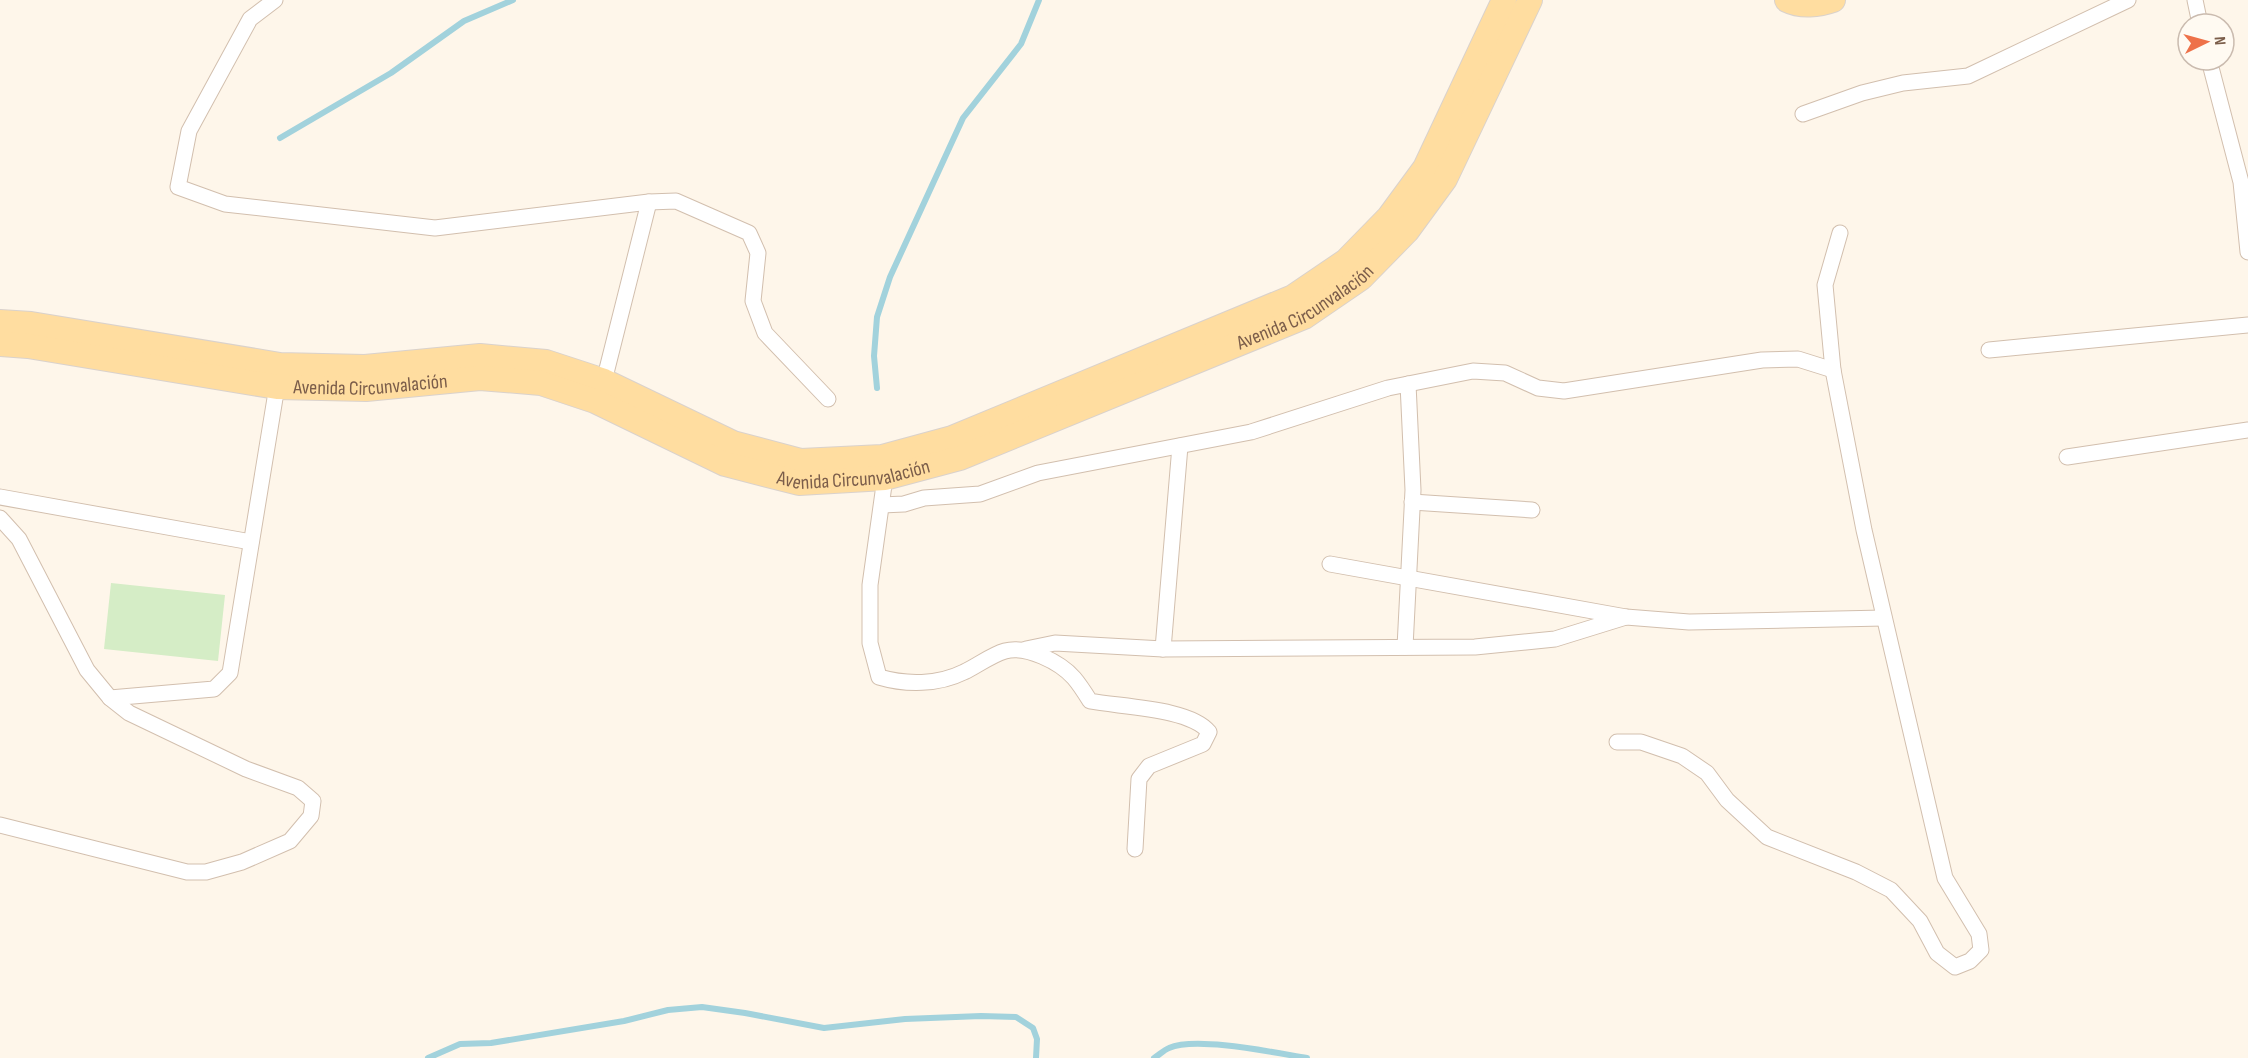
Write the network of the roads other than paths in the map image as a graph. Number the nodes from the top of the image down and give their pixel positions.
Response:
1 (275, 0) edge
2 (1504, 0) edge
3 (1530, 0) edge
4 (1787, 0) edge
5 (1833, 0) edge
6 (2128, 0) edge
7 (2212, 72) edge
8 (1803, 114) dead end
9 (649, 202) junction
10 (1840, 233) dead end
11 (2248, 252) edge
12 (0, 322) edge
13 (2248, 325) edge
14 (0, 344) edge
15 (1989, 350) dead end
16 (1833, 370) junction
17 (278, 376) junction
18 (604, 381) junction
19 (1408, 384) junction
20 (828, 399) dead end
21 (2248, 430) edge
22 (1180, 446) junction
23 (2067, 457) dead end
24 (885, 478) junction
25 (0, 498) edge
26 (1412, 502) junction
27 (882, 505) junction
28 (1532, 510) dead end
29 (0, 518) edge
30 (251, 542) junction
31 (1330, 564) dead end
32 (1408, 578) junction
33 (1626, 617) junction
34 (1884, 618) junction
35 (1405, 647) junction
36 (1163, 649) junction
37 (1026, 650) junction
38 (110, 698) junction
39 (1617, 742) dead end
40 (0, 825) edge
41 (1135, 849) dead end

1 - 9 street
2 - 18 main road, Avenida Circunvalación
3 - 24 main road, Avenida Circunvalación
4 - 5 main road
6 - 8 street
7 - 11 street
9 - 18 street
9 - 20 street
10 - 16 street
12 - 17 main road, Avenida Circunvalación
13 - 15 street
14 - 17 main road, Avenida Circunvalación
16 - 19 street
16 - 34 street
17 - 18 main road, Avenida Circunvalación
17 - 24 main road, Avenida Circunvalación
17 - 30 street
19 - 22 street
19 - 26 street
21 - 23 street
22 - 27 street
22 - 36 street
24 - 27 street
25 - 30 street
26 - 28 street
26 - 32 street
27 - 37 street
29 - 38 street
30 - 38 street
31 - 32 street
32 - 33 street
32 - 35 street
33 - 34 street
33 - 35 street
34 - 39 street
35 - 36 street
36 - 37 street
37 - 41 street
38 - 40 street

